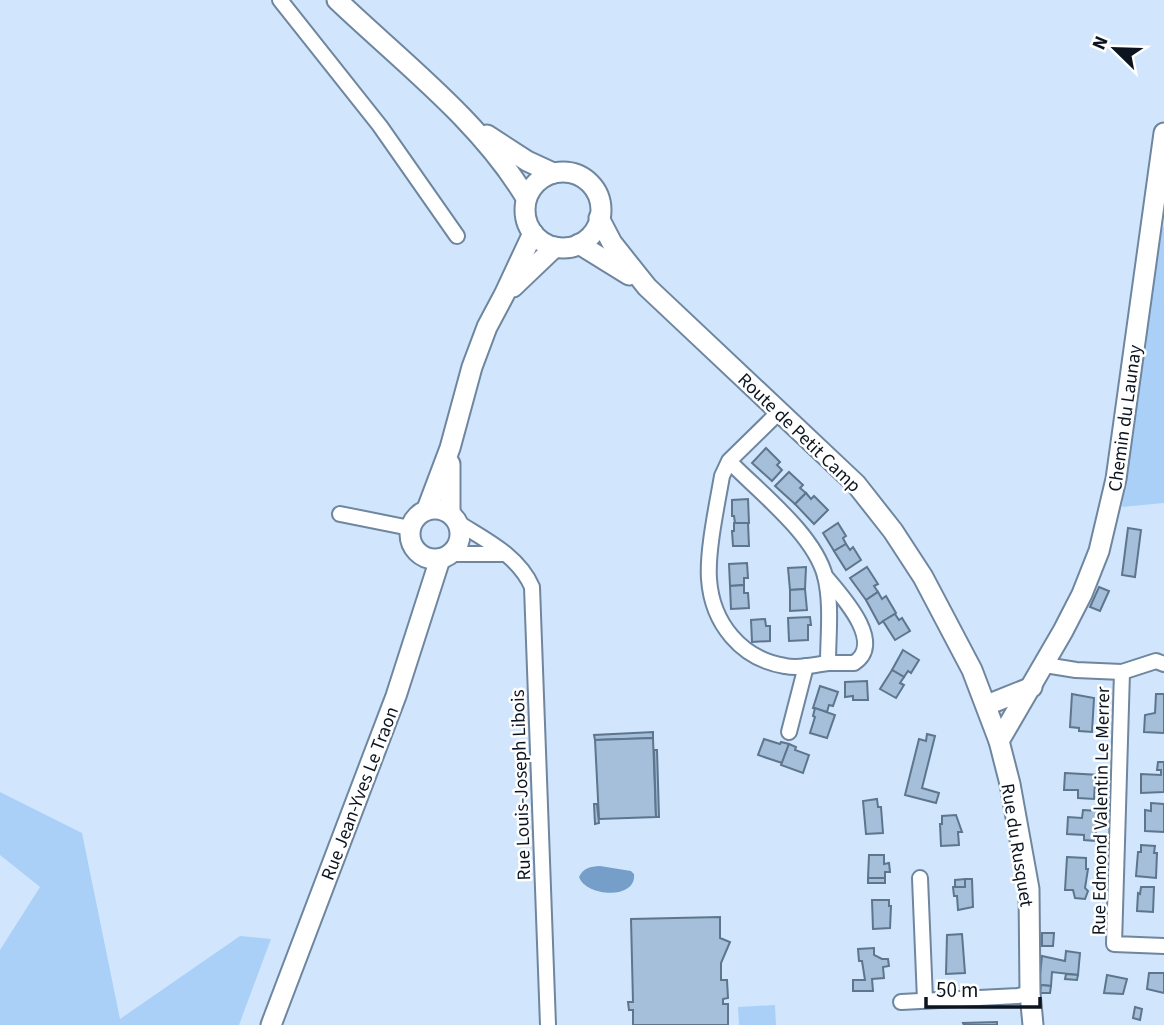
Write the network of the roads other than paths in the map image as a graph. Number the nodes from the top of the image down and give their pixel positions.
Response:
1 (280, 0) edge
2 (337, 0) edge
3 (471, 125) junction
4 (1164, 132) edge
5 (553, 173) junction
6 (526, 198) junction
7 (599, 218) junction
8 (533, 233) junction
9 (457, 236) dead end
10 (579, 244) junction
11 (555, 247) junction
12 (647, 287) junction
13 (505, 295) junction
14 (780, 411) junction
15 (450, 449) junction
16 (729, 461) junction
17 (427, 509) junction
18 (340, 514) dead end
19 (454, 518) junction
20 (410, 528) junction
21 (418, 553) junction
22 (505, 554) junction
23 (445, 556) junction
24 (825, 576) junction
25 (417, 631) junction
26 (828, 663) junction
27 (1045, 664) junction
28 (1164, 664) edge
29 (806, 666) junction
30 (972, 670) joint
31 (1122, 672) junction
32 (1032, 687) junction
33 (986, 705) junction
34 (789, 732) dead end
35 (999, 741) junction
36 (920, 878) dead end
37 (1164, 946) edge
38 (1030, 993) junction
39 (925, 1000) junction
40 (901, 1002) dead end
41 (271, 1025) edge
42 (548, 1025) edge
43 (1033, 1025) edge

1 - 9 street
2 - 3 main road
3 - 5 main road
3 - 6 main road
4 - 27 main road, Chemin du Launay
5 - 6 main road
5 - 7 main road
6 - 8 main road
7 - 10 main road
7 - 12 main road, Route de Petit Camp
8 - 11 main road
8 - 13 main road
10 - 11 main road
10 - 12 main road, Route de Petit Camp
11 - 13 main road
12 - 14 main road, Route de Petit Camp
13 - 15 main road
14 - 16 street
14 - 30 main road, Route de Petit Camp
15 - 17 main road
15 - 19 main road
16 - 24 street
16 - 29 street
17 - 19 main road
17 - 20 main road
18 - 20 street
19 - 22 street, Rue Louis-Joseph Libois
19 - 23 main road
20 - 21 main road
21 - 23 main road
21 - 25 main road
22 - 23 street
22 - 42 street, Rue Louis-Joseph Libois
23 - 25 main road, Rue Jean-Yves Le Traon
24 - 26 street
24 - 26 street
25 - 41 main road, Rue Jean-Yves Le Traon
26 - 29 street
27 - 31 street
27 - 32 main road, Chemin du Launay
28 - 31 street
29 - 34 street
30 - 33 main road, Rue du Rusquet
31 - 37 street, Rue Edmond Valentin Le Merrer
32 - 33 main road
32 - 35 main road, Chemin du Launay
33 - 35 main road, Rue du Rusquet
35 - 38 main road, Rue du Rusquet
36 - 39 street
38 - 39 street
38 - 43 main road, Rue du Rusquet
39 - 40 street

